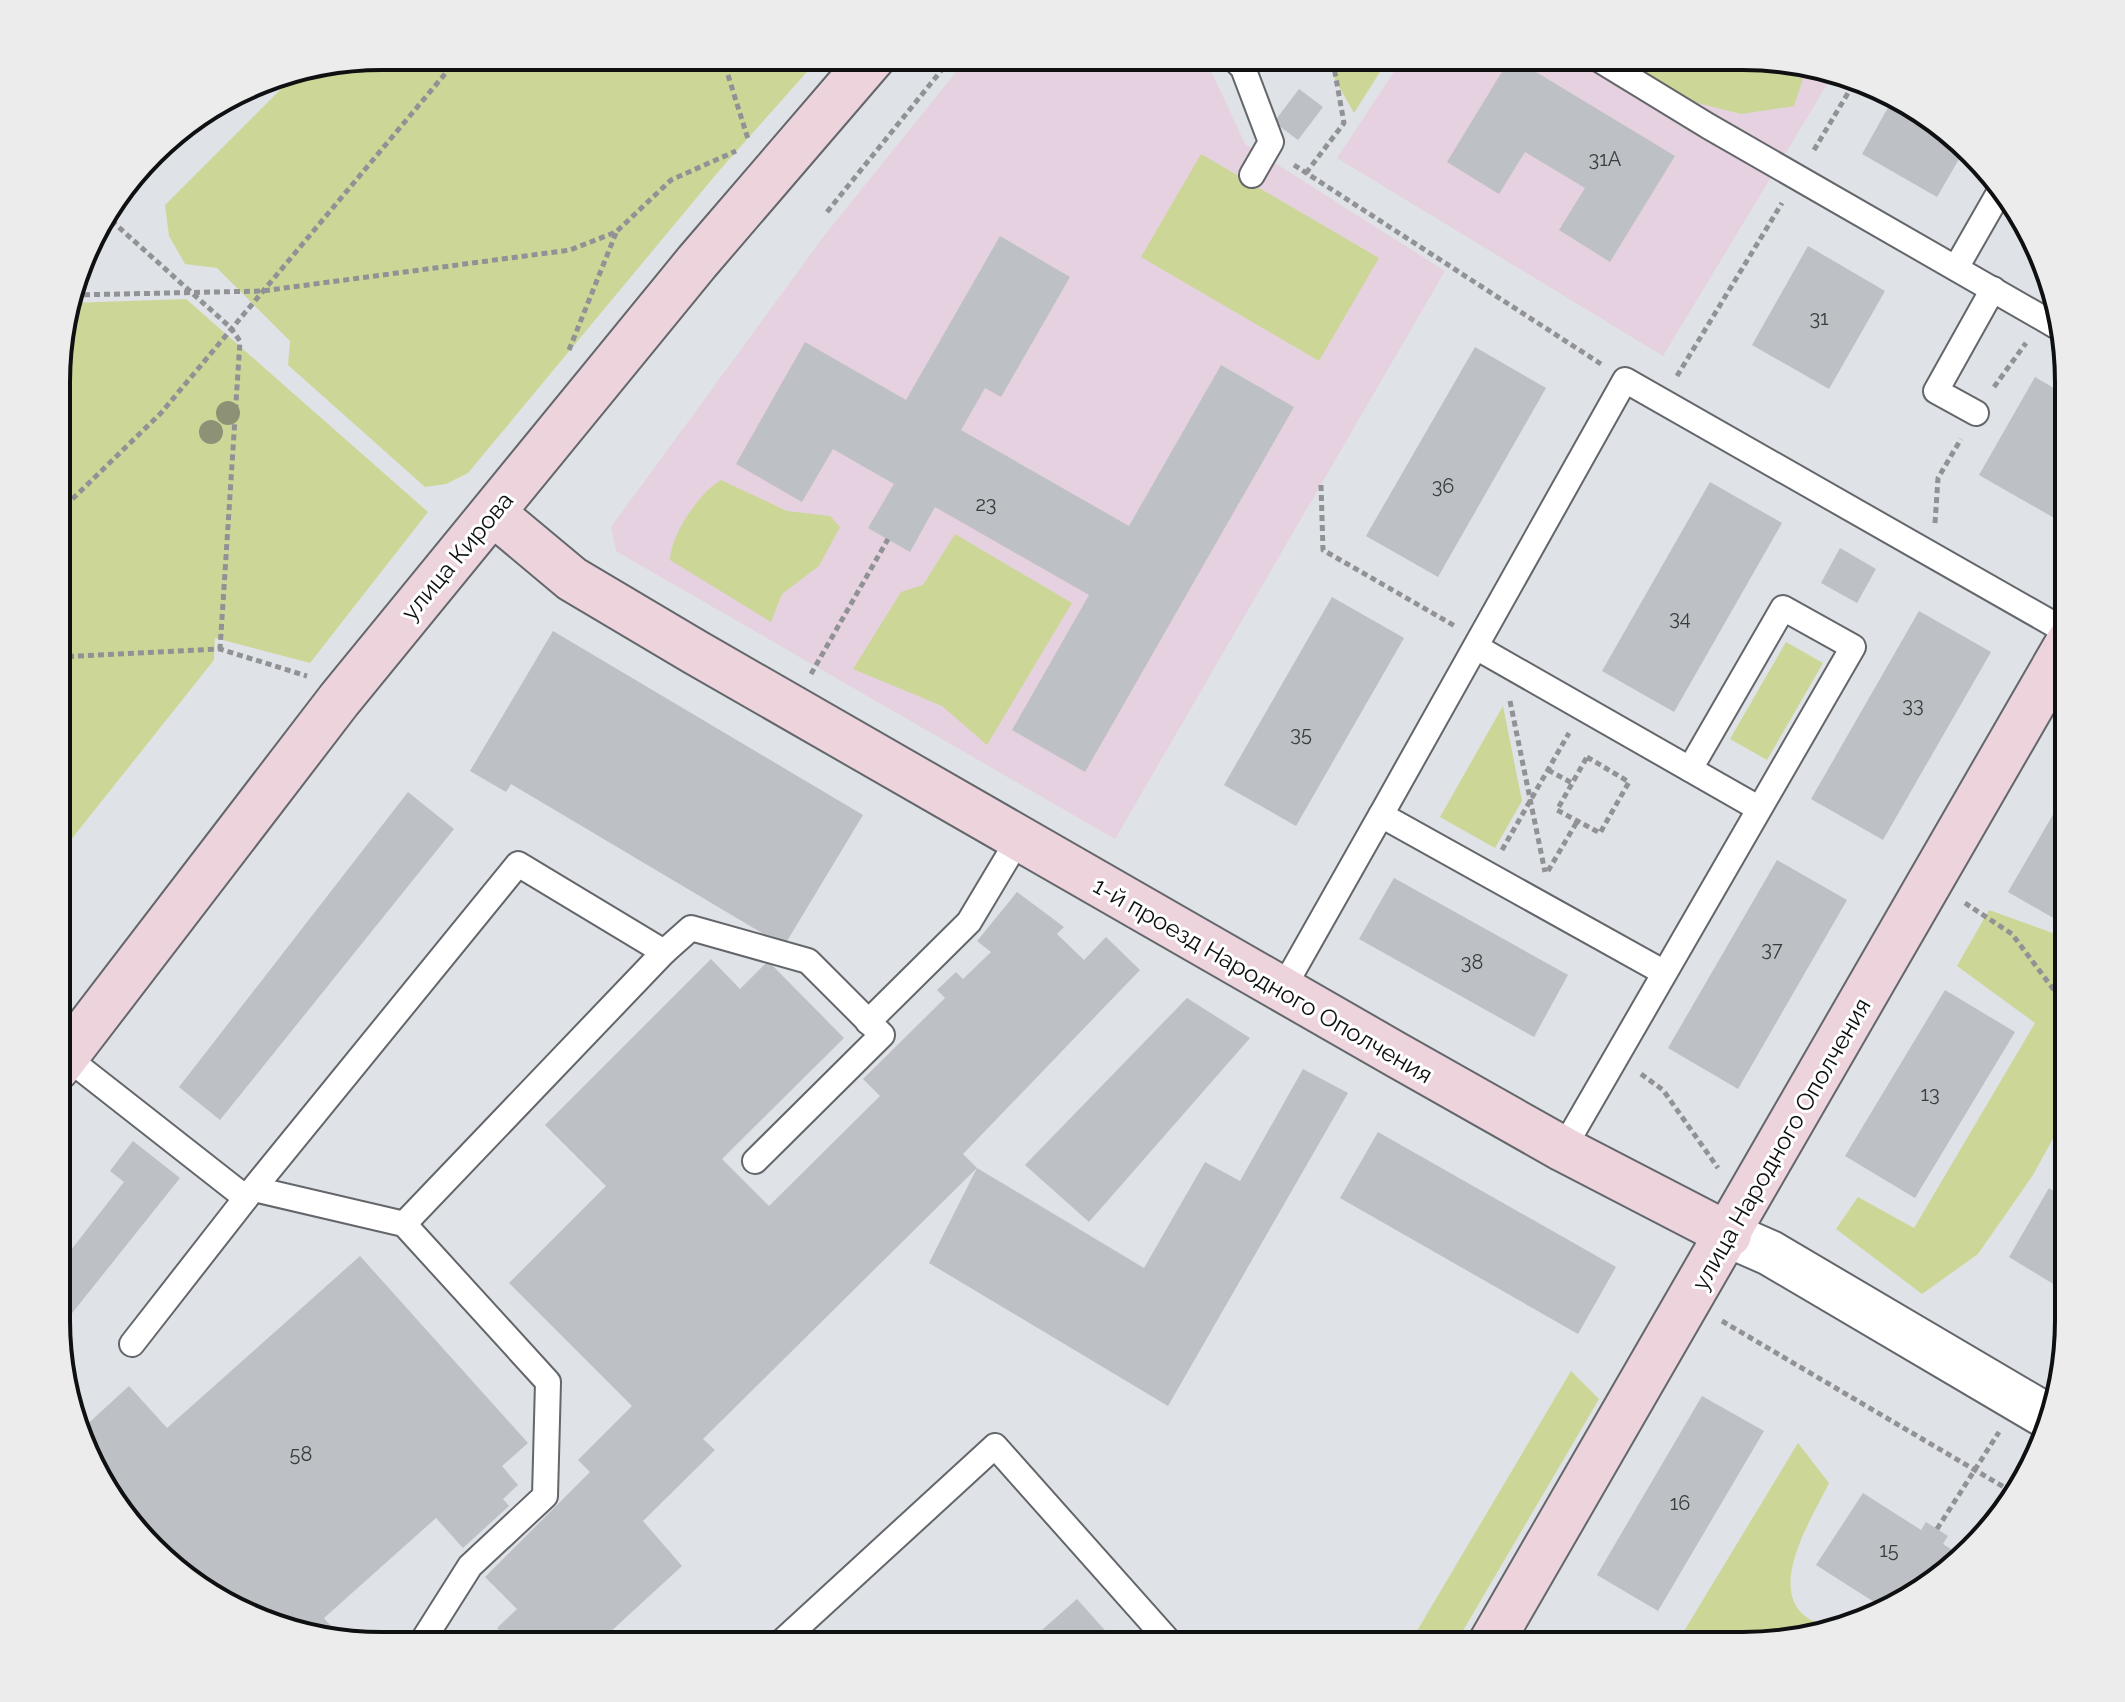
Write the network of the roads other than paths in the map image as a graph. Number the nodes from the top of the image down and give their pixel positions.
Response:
1 (862, 70) edge
2 (1244, 70) edge
3 (1617, 70) edge
4 (1252, 175) dead end
5 (1995, 199) edge
6 (1956, 268) junction
7 (1993, 289) junction
8 (2049, 322) edge
9 (1976, 413) dead end
10 (493, 513) junction
11 (2055, 625) edge
12 (1478, 644) junction
13 (2055, 665) edge
14 (1690, 769) junction
15 (1758, 808) junction
16 (1381, 815) junction
17 (1018, 840) junction
18 (664, 952) junction
19 (1663, 972) junction
20 (1282, 990) junction
21 (868, 1022) junction
22 (70, 1050) edge
23 (70, 1068) edge
24 (1563, 1149) junction
25 (755, 1161) dead end
26 (250, 1194) junction
27 (404, 1224) junction
28 (1729, 1235) junction
29 (132, 1344) dead end
30 (2040, 1412) edge
31 (428, 1632) edge
32 (792, 1632) edge
33 (1161, 1632) edge
34 (1497, 1632) edge

1 - 10 street, улица Кирова
2 - 4 lane
3 - 6 lane
5 - 6 lane
6 - 7 lane
7 - 8 lane
7 - 9 lane
10 - 17 street, 1-й проезд Народного Ополчения
10 - 22 street, улица Кирова
11 - 12 lane
12 - 14 lane
12 - 16 lane
13 - 28 street, улица Народного Ополчения
14 - 15 lane
14 - 15 lane
15 - 19 lane
16 - 19 lane
16 - 20 lane
17 - 20 street, 1-й проезд Народного Ополчения
17 - 21 lane
18 - 21 lane
18 - 26 lane
18 - 27 lane
19 - 24 lane
20 - 24 street, 1-й проезд Народного Ополчения
21 - 25 lane
23 - 26 lane
24 - 28 street, 1-й проезд Народного Ополчения
26 - 27 lane
26 - 29 lane
27 - 31 lane
28 - 30 street, 1-й проезд Народного Ополчения
28 - 34 street, улица Народного Ополчения
32 - 33 lane

